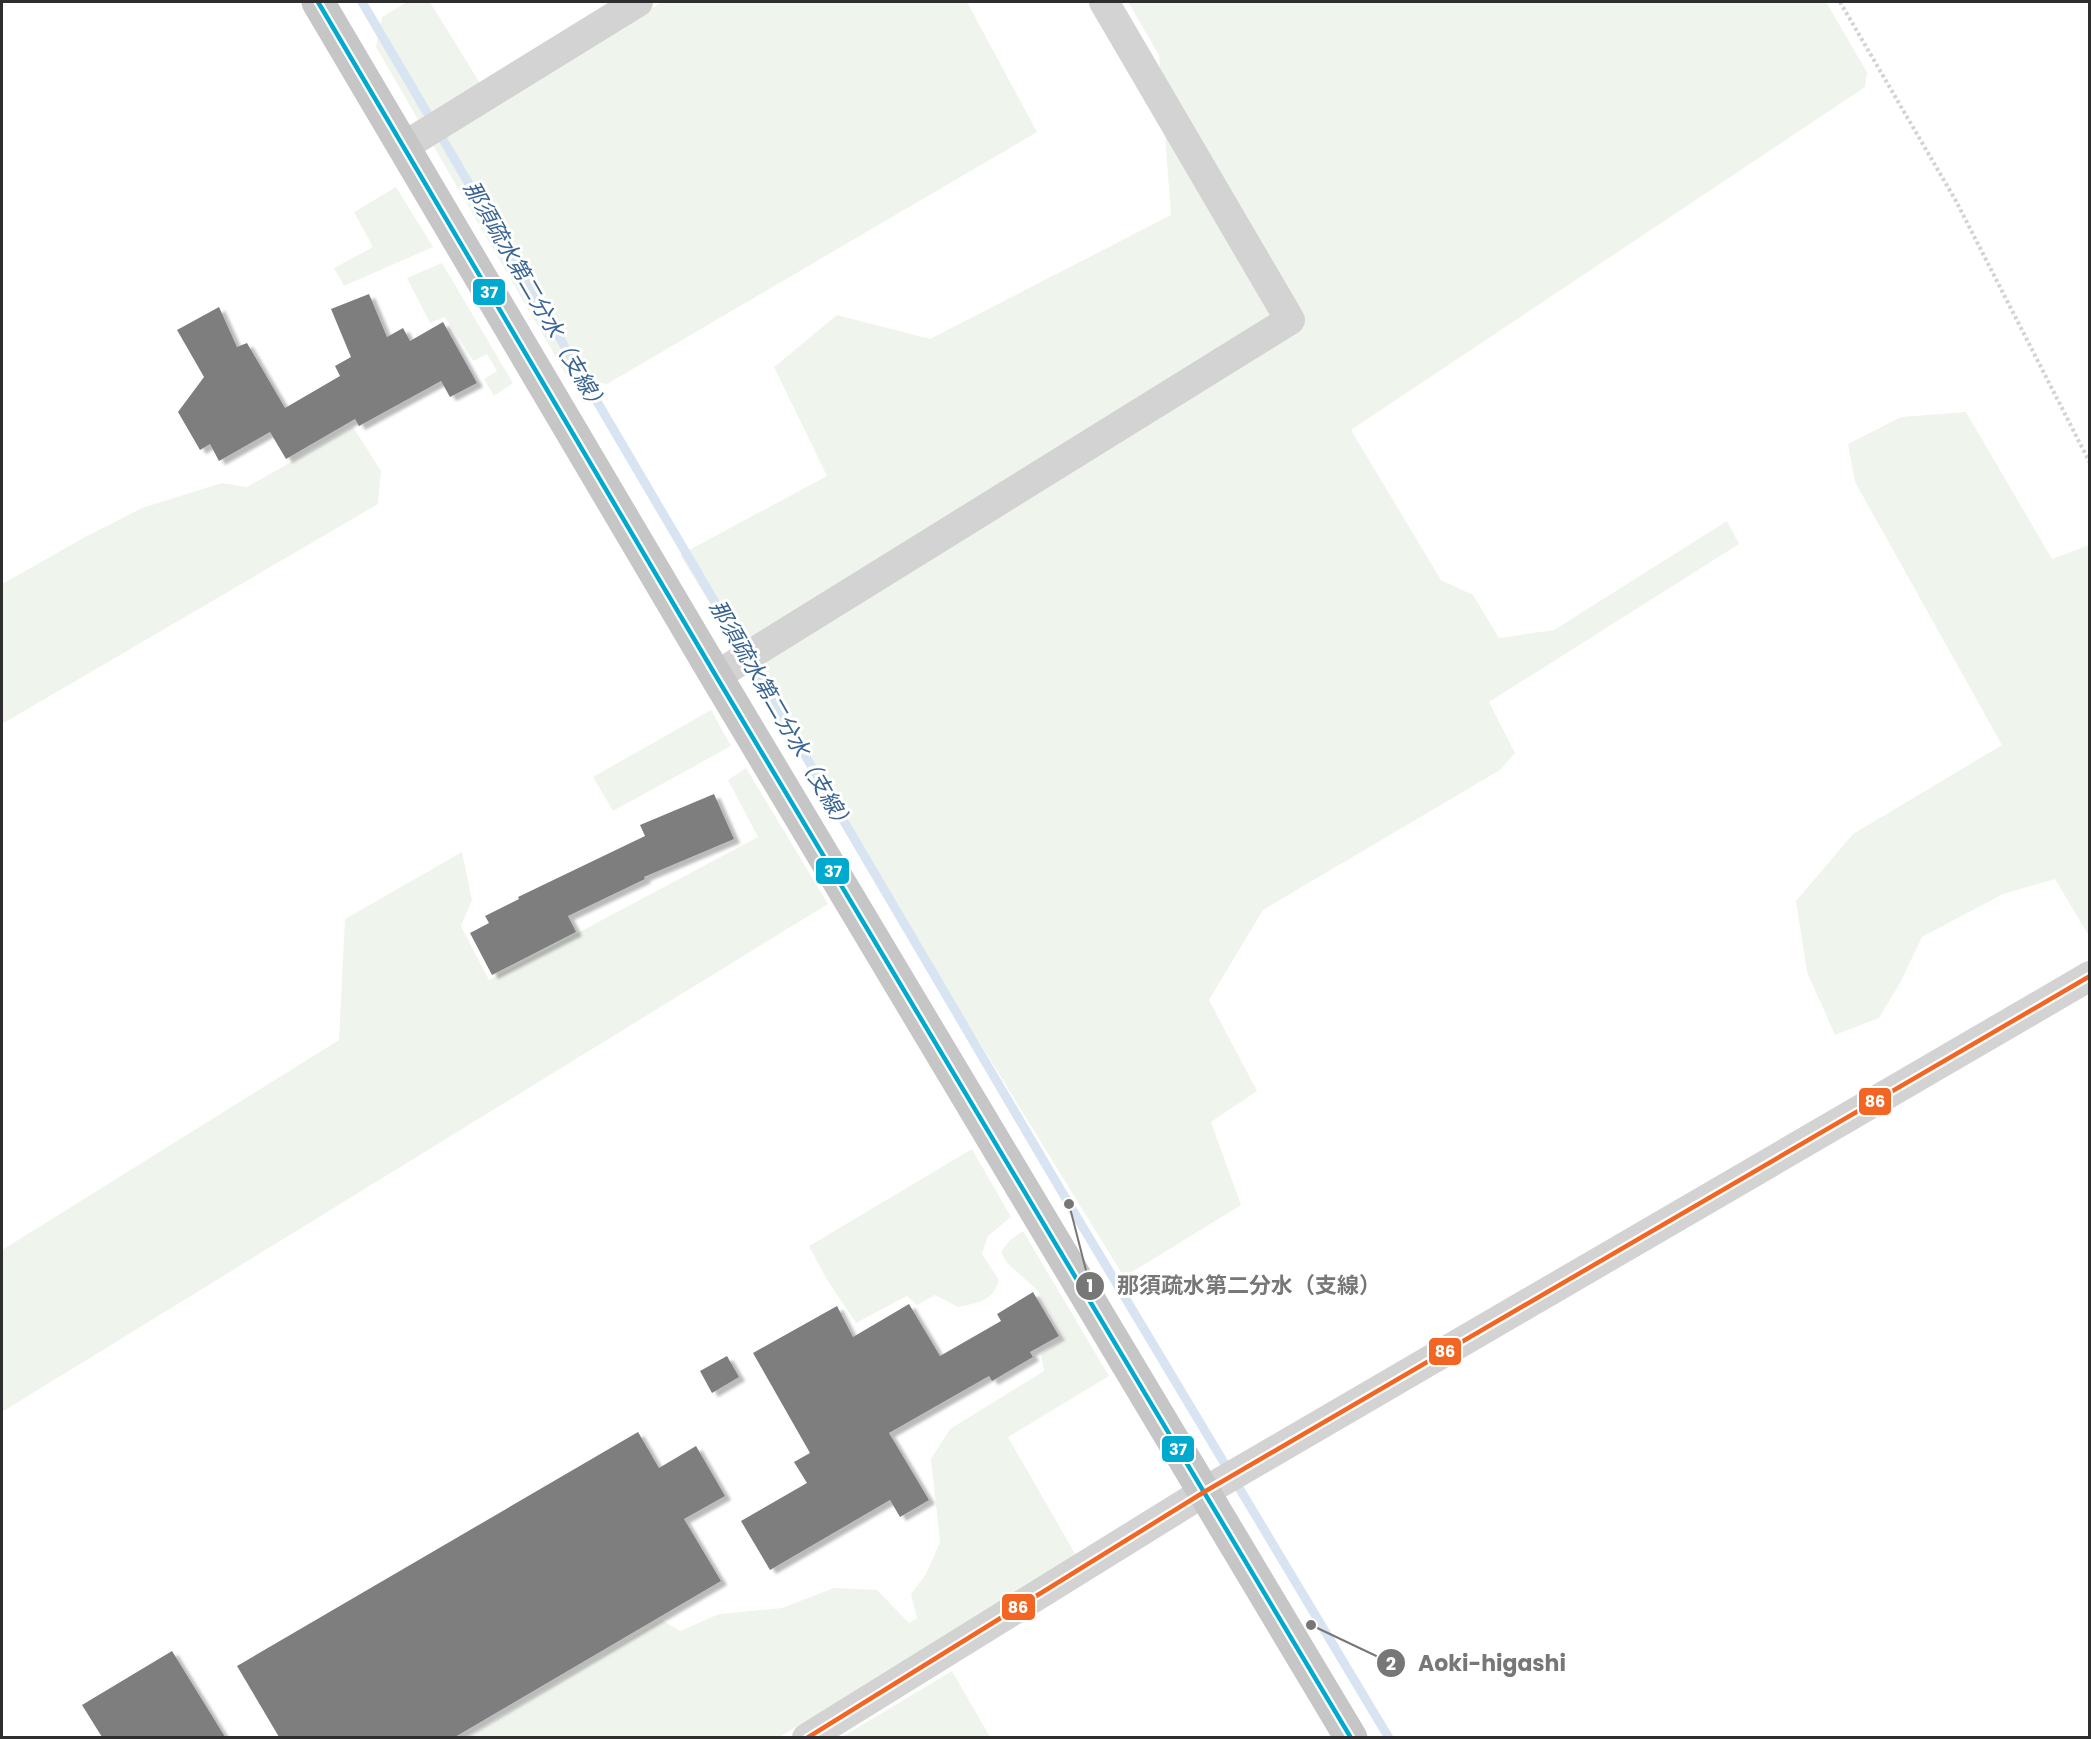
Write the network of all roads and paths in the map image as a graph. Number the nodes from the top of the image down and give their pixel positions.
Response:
1 (318, 2) edge
2 (638, 2) edge
3 (1104, 2) edge
4 (1840, 2) edge
5 (403, 147) junction
6 (2090, 463) edge
7 (716, 676) junction
8 (2090, 976) edge
9 (1204, 1492) junction
10 (807, 1737) edge
11 (1351, 1737) edge

1 - 5 main road
2 - 5 street
3 - 7 street
4 - 6 path
5 - 7 main road
7 - 9 main road
8 - 9 street
9 - 10 street
9 - 11 main road

